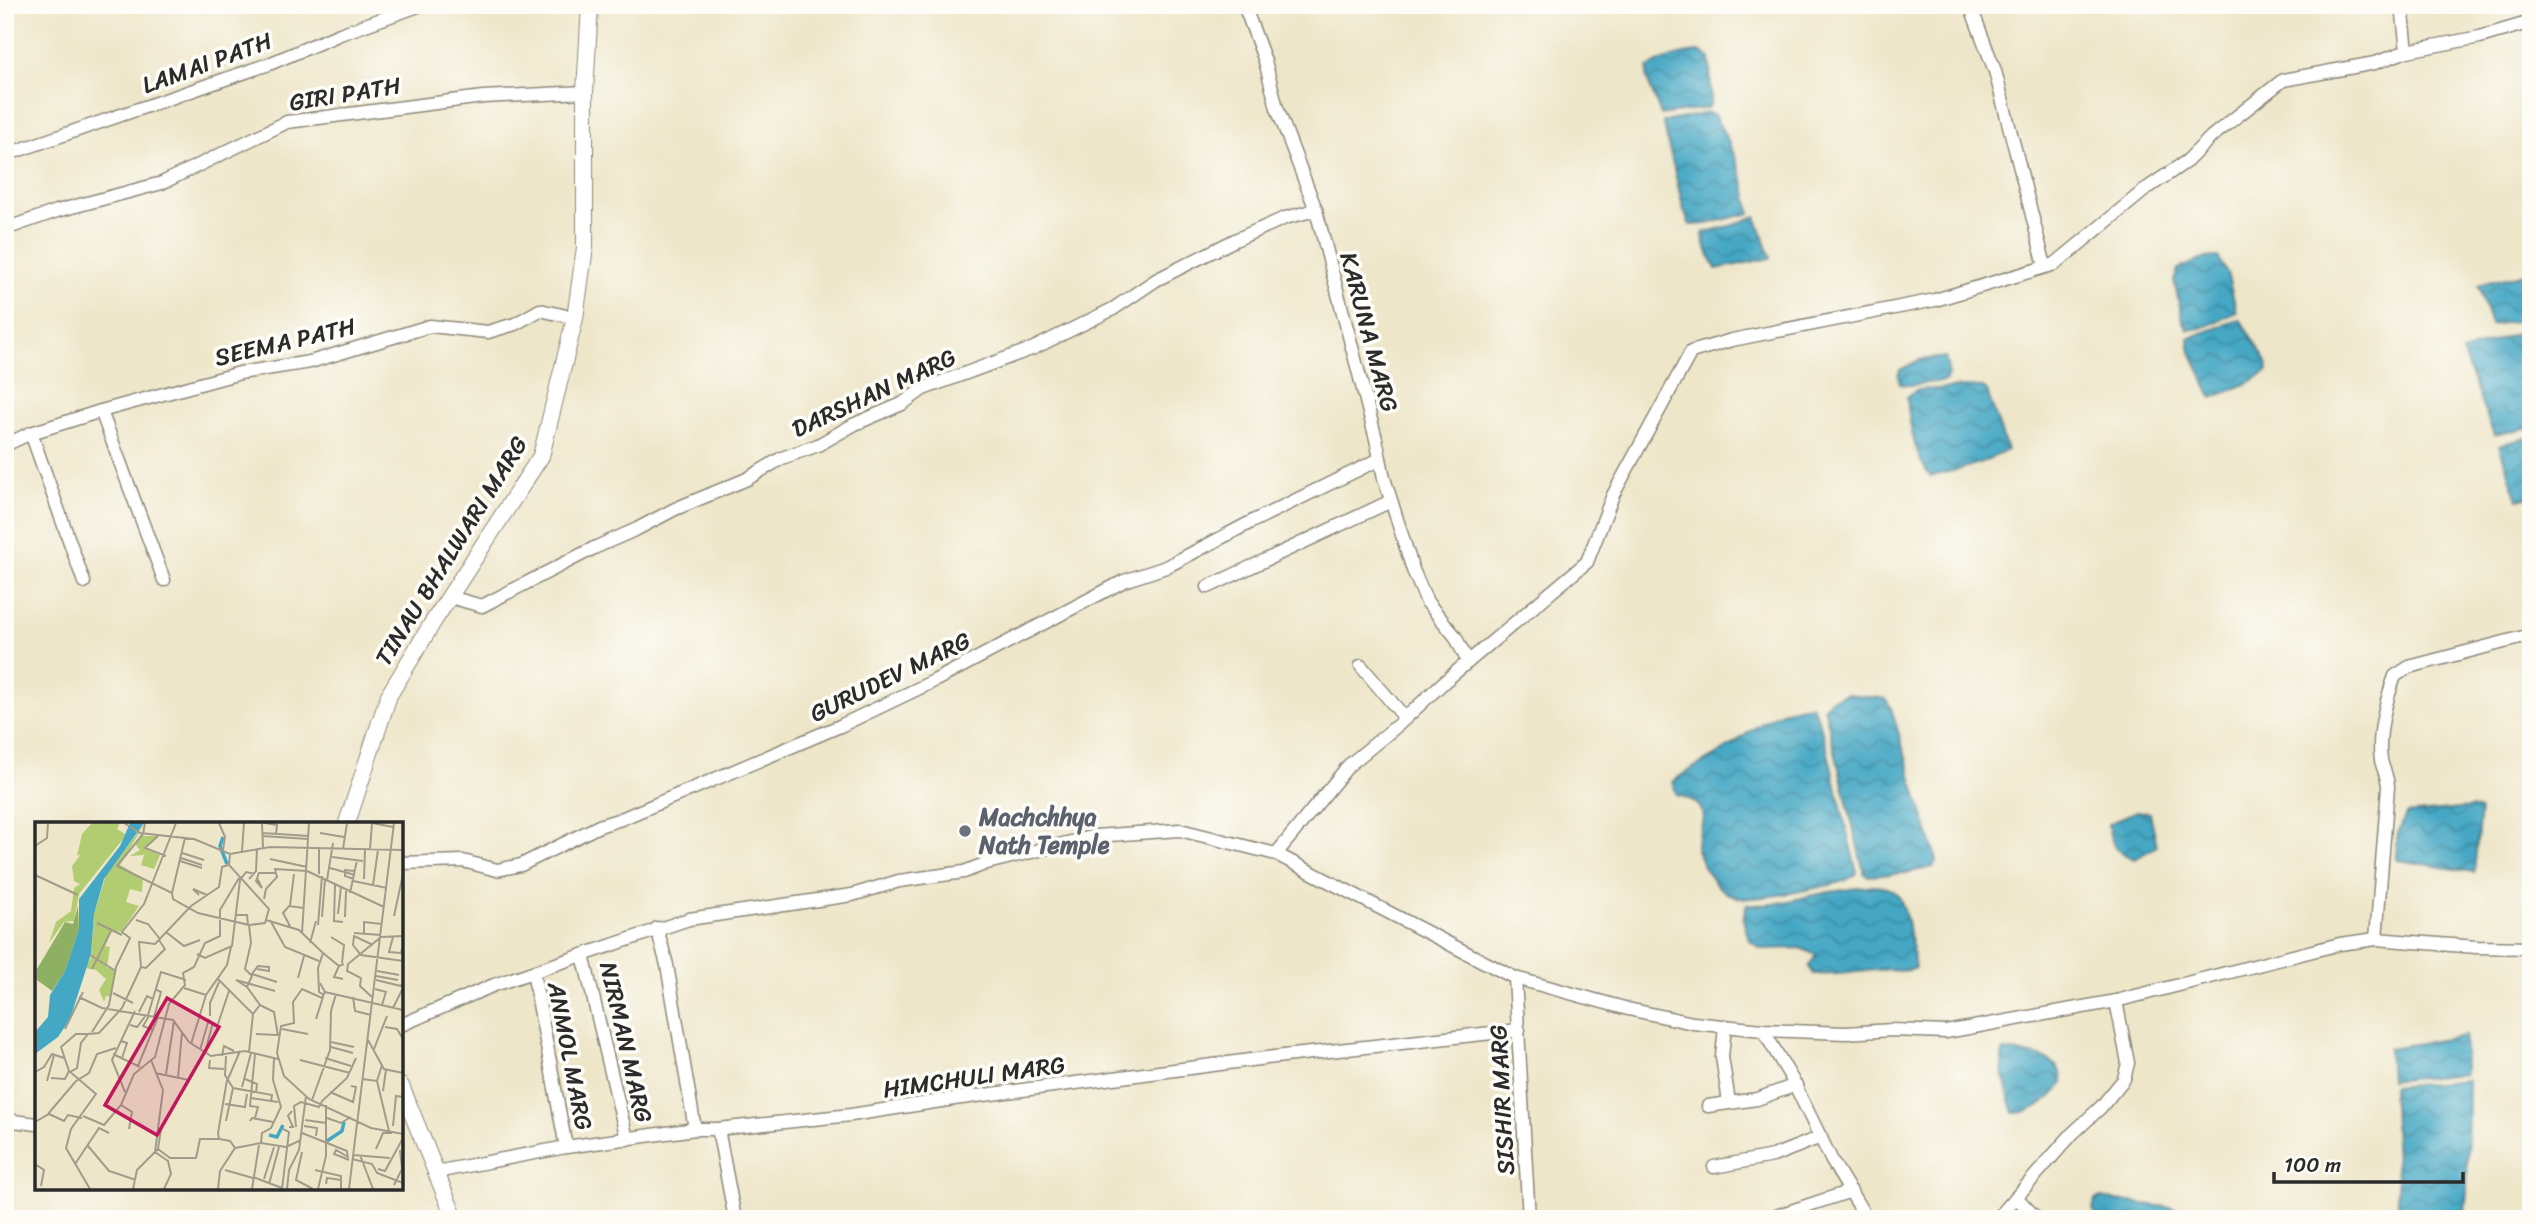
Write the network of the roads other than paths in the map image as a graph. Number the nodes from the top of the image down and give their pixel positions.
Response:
1 (421, 5) edge
2 (590, 5) edge
3 (1244, 5) edge
4 (1970, 5) edge
5 (2402, 5) edge
6 (2531, 22) edge
7 (2407, 51) junction
8 (585, 92) junction
9 (5, 155) edge
10 (1316, 210) junction
11 (5, 229) edge
12 (2045, 266) junction
13 (575, 318) junction
14 (101, 411) junction
15 (31, 433) junction
16 (5, 445) edge
17 (1380, 459) junction
18 (1391, 501) junction
19 (163, 580) dead end
20 (84, 582) dead end
21 (1208, 587) dead end
22 (450, 597) junction
23 (2531, 635) edge
24 (1468, 662) junction
25 (1361, 666) dead end
26 (1405, 718) junction
27 (347, 822) edge
28 (1276, 854) junction
29 (402, 863) edge
30 (657, 928) junction
31 (2376, 939) junction
32 (2531, 948) edge
33 (583, 955) junction
34 (533, 972) junction
35 (1515, 978) junction
36 (2116, 1001) junction
37 (402, 1025) edge
38 (1725, 1026) junction
39 (1519, 1030) junction
40 (1763, 1030) junction
41 (1796, 1085) junction
42 (402, 1088) edge
43 (1729, 1102) junction
44 (1708, 1106) dead end
45 (5, 1120) edge
46 (35, 1124) edge
47 (695, 1129) junction
48 (718, 1129) junction
49 (1821, 1137) junction
50 (627, 1139) junction
51 (566, 1147) junction
52 (1714, 1167) dead end
53 (436, 1172) junction
54 (1851, 1191) junction
55 (2016, 1197) junction
56 (455, 1219) edge
57 (735, 1219) edge
58 (1530, 1219) edge
59 (1767, 1219) edge
60 (1867, 1219) edge
61 (1997, 1219) edge
62 (2036, 1219) edge

1 - 9 street, LAMAI PATH
2 - 8 street, TINAU BHALWARI MARG
3 - 10 street, KARUNA MARG
4 - 12 street
5 - 7 street
6 - 7 street
7 - 12 street
8 - 11 street, GIRI PATH
8 - 13 street, TINAU BHALWARI MARG
10 - 17 street, KARUNA MARG
10 - 22 street, DARSHAN MARG
12 - 24 street
13 - 14 street, SEEMA PATH
13 - 22 street, TINAU BHALWARI MARG
14 - 15 street, SEEMA PATH
14 - 19 street
15 - 16 street, SEEMA PATH
15 - 20 street
17 - 18 street, KARUNA MARG
17 - 29 street, GURUDEV MARG
18 - 21 street
18 - 24 street, KARUNA MARG
22 - 27 street, TINAU BHALWARI MARG
23 - 31 street
24 - 26 street
25 - 26 street
26 - 28 street
28 - 30 street
28 - 35 street
30 - 33 street
30 - 47 street
31 - 32 street
31 - 36 street
33 - 34 street
33 - 50 street, NIRMAN MARG
34 - 37 street
34 - 51 street, ANMOL MARG
35 - 38 street
35 - 39 street, SISHIR MARG
36 - 40 street
36 - 55 street
38 - 40 street
38 - 43 street
39 - 48 street, HIMCHULI MARG
39 - 58 street, SISHIR MARG
40 - 41 street
41 - 43 street
41 - 49 street
42 - 53 street
43 - 44 street
45 - 46 street
47 - 48 street, HIMCHULI MARG
47 - 50 street, HIMCHULI MARG
48 - 57 street
49 - 52 street
49 - 54 street
50 - 51 street, HIMCHULI MARG
51 - 53 street, HIMCHULI MARG
53 - 56 street
54 - 59 street
54 - 60 street
55 - 61 street
55 - 62 street

